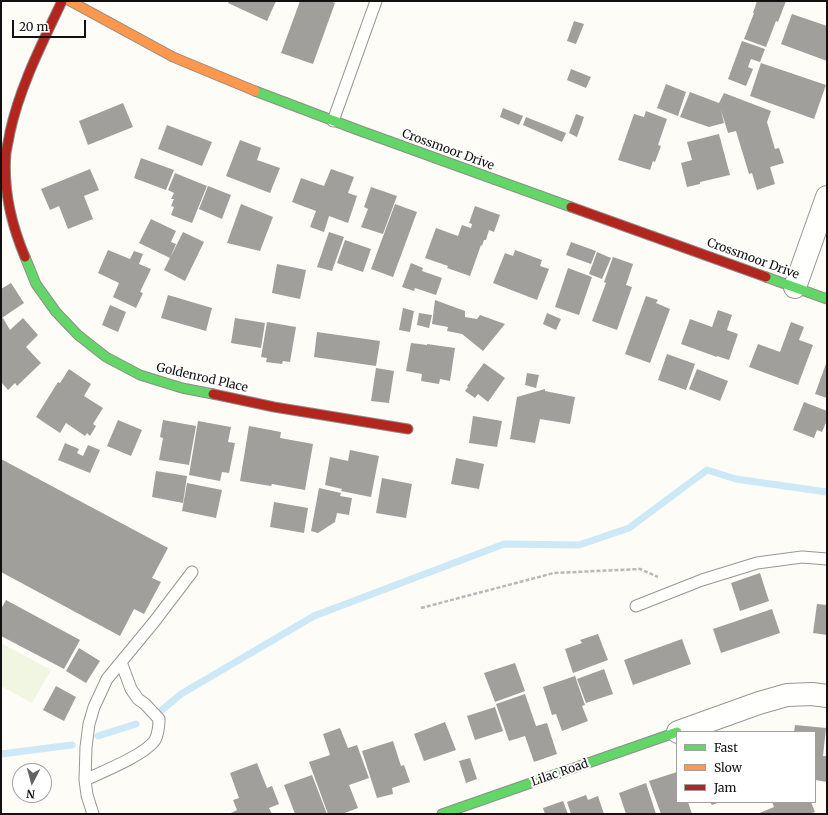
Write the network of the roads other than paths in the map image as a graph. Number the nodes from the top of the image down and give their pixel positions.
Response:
1 (62, 1) edge
2 (70, 1) edge
3 (376, 1) edge
4 (334, 121) junction
5 (827, 197) edge
6 (6, 219) edge
7 (795, 287) junction
8 (827, 299) edge
9 (408, 429) dead end
10 (827, 559) edge
11 (192, 572) dead end
12 (636, 606) dead end
13 (121, 662) junction
14 (827, 696) edge
15 (681, 731) edge
16 (676, 733) edge
17 (85, 780) junction
18 (93, 814) edge
19 (442, 814) edge

1 - 6 street, Goldenrod Place
2 - 4 street, Crossmoor Drive
3 - 4 lane
4 - 7 street, Crossmoor Drive
5 - 7 street
6 - 9 street, Goldenrod Place
7 - 8 street, Crossmoor Drive
10 - 12 lane
11 - 13 lane
13 - 17 lane
13 - 17 lane
14 - 15 street, Lilac Road
16 - 19 street, Lilac Road
17 - 18 lane

